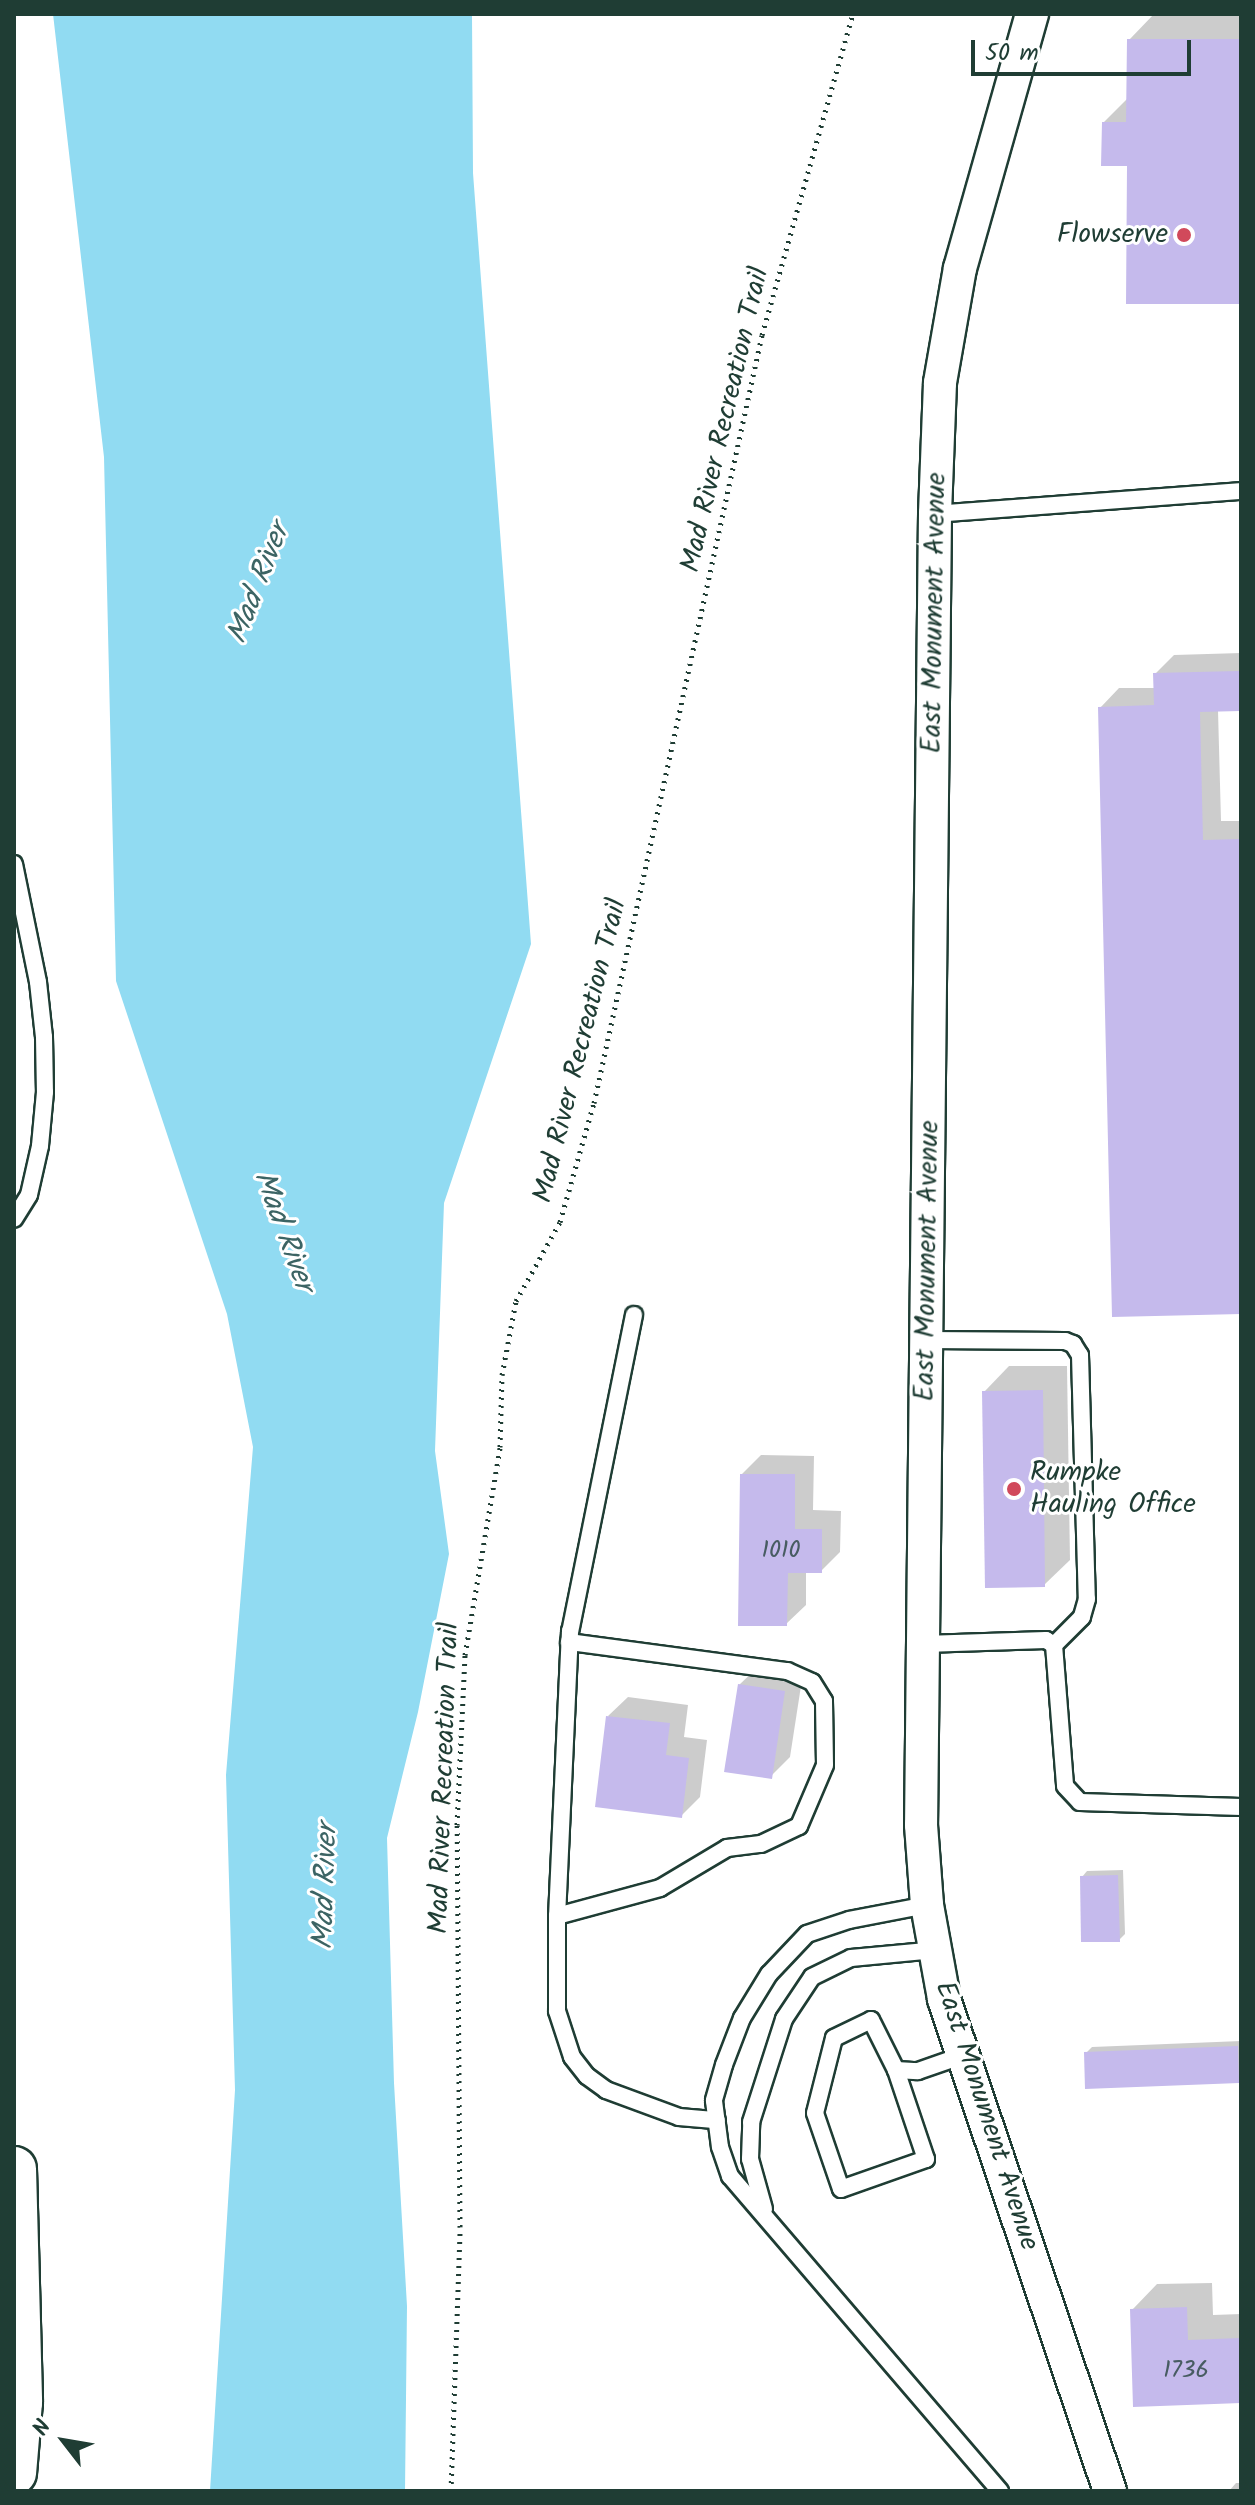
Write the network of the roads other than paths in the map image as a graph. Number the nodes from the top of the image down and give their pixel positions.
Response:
1 (1032, 14) edge
2 (1241, 491) edge
3 (935, 514) junction
4 (14, 864) edge
5 (14, 1219) edge
6 (634, 1315) dead end
7 (927, 1340) junction
8 (569, 1642) junction
9 (924, 1644) junction
10 (1054, 1645) junction
11 (1241, 1807) edge
12 (927, 1905) junction
13 (557, 1916) junction
14 (935, 1950) junction
15 (961, 2056) junction
16 (896, 2070) junction
17 (717, 2120) junction
18 (14, 2169) edge
19 (766, 2214) junction
20 (14, 2473) edge
21 (1000, 2491) edge
22 (1110, 2491) edge

1 - 3 street, East Monument Avenue
2 - 3 lane
3 - 7 street, East Monument Avenue
4 - 5 lane
6 - 8 lane
7 - 9 street, East Monument Avenue
7 - 10 lane
8 - 13 lane
8 - 13 lane
9 - 10 lane
9 - 12 street, East Monument Avenue
10 - 11 lane
12 - 14 street, East Monument Avenue
12 - 17 lane
13 - 17 lane
14 - 15 street, East Monument Avenue
14 - 19 lane
15 - 16 lane
15 - 22 street, East Monument Avenue
16 - 16 lane
17 - 19 lane
18 - 20 highway
19 - 21 lane

